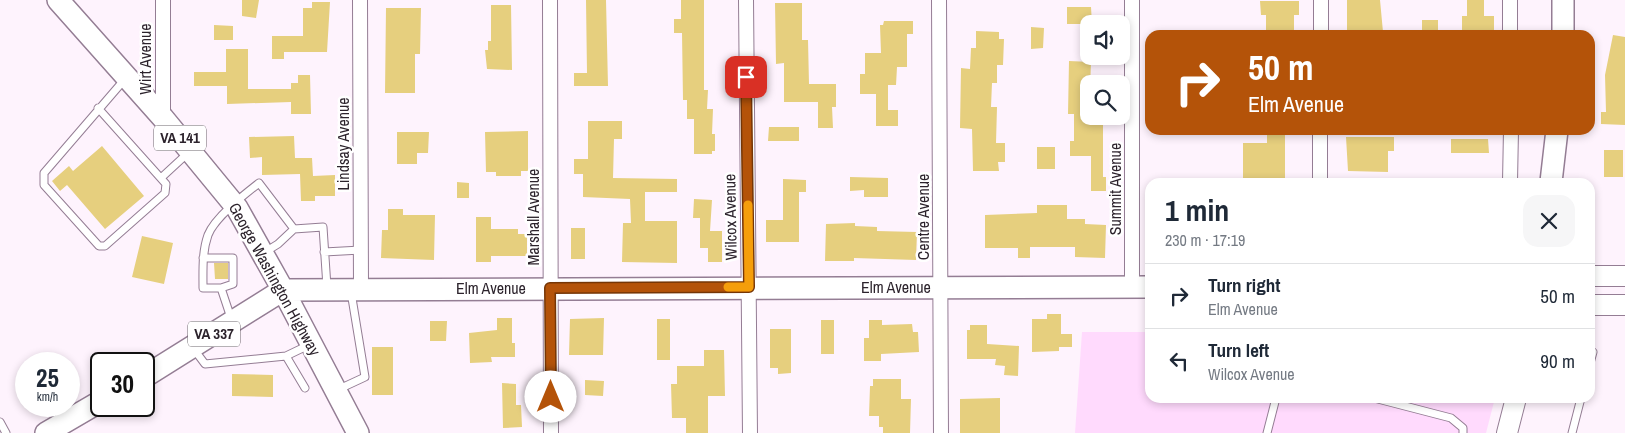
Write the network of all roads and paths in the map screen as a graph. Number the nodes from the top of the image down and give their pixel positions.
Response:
1 (58, 0) edge
2 (163, 0) edge
3 (360, 0) edge
4 (550, 0) edge
5 (746, 0) edge
6 (939, 0) edge
7 (1132, 0) edge
8 (1321, 0) edge
9 (1510, 0) edge
10 (1563, 0) edge
11 (1321, 30) edge
12 (1510, 30) edge
13 (1563, 30) edge
14 (127, 77) junction
15 (98, 108) junction
16 (163, 118) junction
17 (1320, 135) edge
18 (1511, 135) edge
19 (1556, 135) edge
20 (190, 151) junction
21 (162, 177) junction
22 (1320, 178) edge
23 (1510, 178) edge
24 (1551, 178) edge
25 (233, 203) junction
26 (294, 229) junction
27 (361, 250) junction
28 (324, 252) junction
29 (262, 253) junction
30 (203, 258) junction
31 (1595, 276) edge
32 (1625, 276) edge
33 (749, 287) junction
34 (940, 287) junction
35 (221, 288) junction
36 (550, 288) junction
37 (327, 289) junction
38 (356, 289) junction
39 (1144, 289) edge
40 (283, 290) junction
41 (1595, 305) edge
42 (1625, 305) edge
43 (232, 322) junction
44 (312, 344) junction
45 (192, 347) junction
46 (286, 356) junction
47 (155, 370) edge
48 (305, 388) dead end
49 (336, 390) junction
50 (1275, 403) edge
51 (1393, 403) edge
52 (1515, 403) edge
53 (1580, 403) edge
54 (90, 407) edge
55 (0, 422) edge
56 (6, 433) edge
57 (46, 433) edge
58 (358, 433) edge
59 (551, 433) edge
60 (750, 433) edge
61 (941, 433) edge
62 (1268, 433) edge
63 (1463, 433) edge
64 (1508, 433) edge
65 (1572, 433) edge

1 - 14 main road, George Washington Highway / VA 141
2 - 16 street, Wirt Avenue
3 - 27 street, Lindsay Avenue
4 - 36 street, Marshall Avenue
5 - 33 street, Wilcox Avenue
6 - 34 street, Centre Avenue
7 - 39 street, Summit Avenue
8 - 11 street
9 - 12 street
10 - 13 main road
14 - 15 lane
14 - 16 main road, George Washington Highway / VA 141
15 - 21 lane
15 - 21 lane
16 - 20 main road, George Washington Highway / VA 141
17 - 22 street
18 - 23 street
19 - 24 main road
20 - 21 lane
20 - 25 main road, George Washington Highway / VA 141
25 - 26 lane
25 - 29 main road, George Washington Highway / VA 141
25 - 30 lane
26 - 28 lane
26 - 29 lane
27 - 28 lane
27 - 38 street, Lindsay Avenue
28 - 37 lane
29 - 40 main road, George Washington Highway / VA 141
30 - 35 lane
30 - 35 lane
31 - 32 main road
33 - 34 main road, Elm Avenue
33 - 36 main road, Elm Avenue
33 - 60 street, Wilcox Avenue
34 - 39 main road, Elm Avenue
34 - 61 street, Centre Avenue
35 - 43 lane
36 - 38 main road, Elm Avenue
36 - 59 street, Marshall Avenue
37 - 38 main road, Elm Avenue
37 - 40 main road, Elm Avenue
38 - 49 lane
40 - 43 main road, VA 337
40 - 44 main road, George Washington Highway / VA 141
41 - 42 main road
43 - 45 main road, VA 337
44 - 46 lane
44 - 49 main road, George Washington Highway / VA 141
45 - 46 lane
45 - 47 main road, VA 337
46 - 48 lane
49 - 58 main road, George Washington Highway / VA 141
50 - 62 lane
51 - 63 lane
52 - 64 main road
53 - 65 lane
54 - 57 main road
55 - 56 lane

